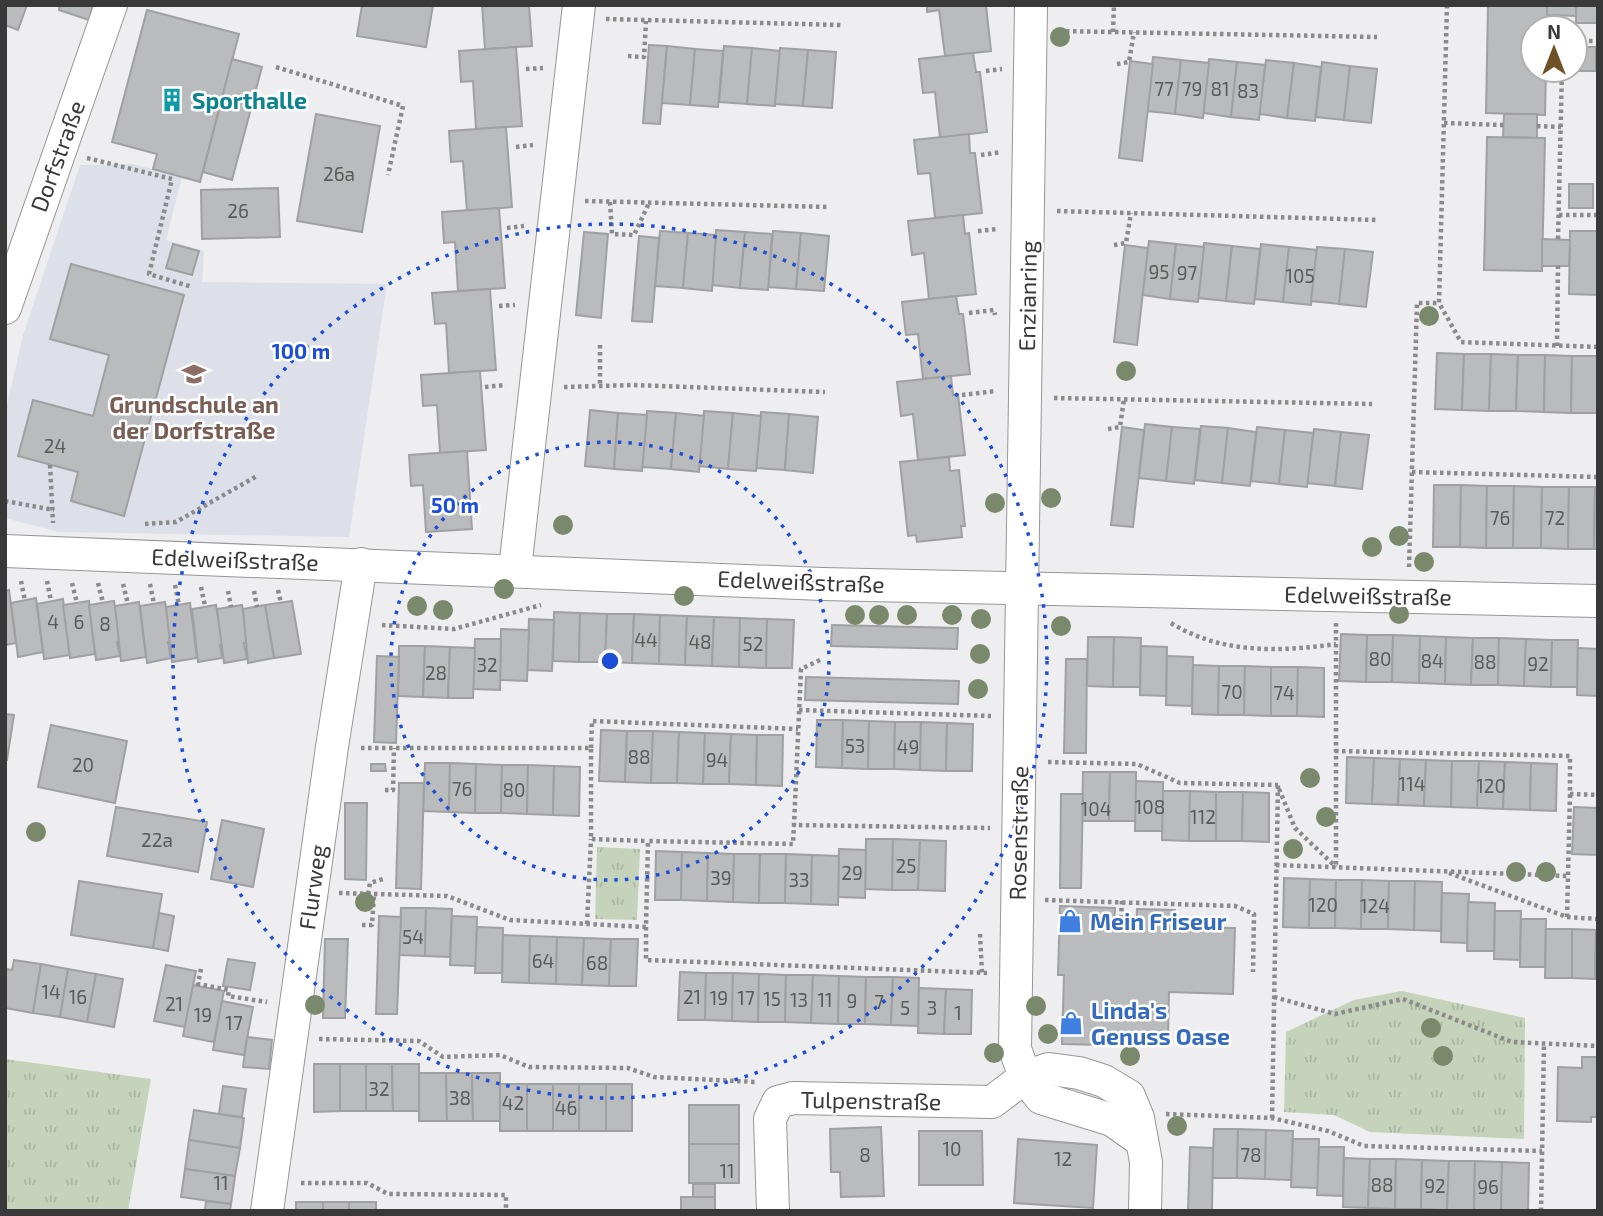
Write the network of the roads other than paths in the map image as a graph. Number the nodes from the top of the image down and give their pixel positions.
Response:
1 (111, 5) edge
2 (578, 12) edge
3 (1031, 18) edge
4 (5, 307) edge
5 (5, 551) edge
6 (361, 564) junction
7 (515, 569) junction
8 (1023, 587) junction
9 (1598, 600) edge
10 (1025, 1077) junction
11 (270, 1197) edge
12 (772, 1211) edge
13 (1144, 1211) edge

1 - 4 street, Dorfstraße
2 - 7 street
3 - 8 street, Enzianring
5 - 6 street, Edelweißstraße
6 - 7 street, Edelweißstraße
6 - 11 street, Flurweg
7 - 8 street, Edelweißstraße
8 - 9 street, Edelweißstraße
8 - 10 street, Rosenstraße
10 - 12 street, Tulpenstraße
10 - 13 street, Rosenstraße

